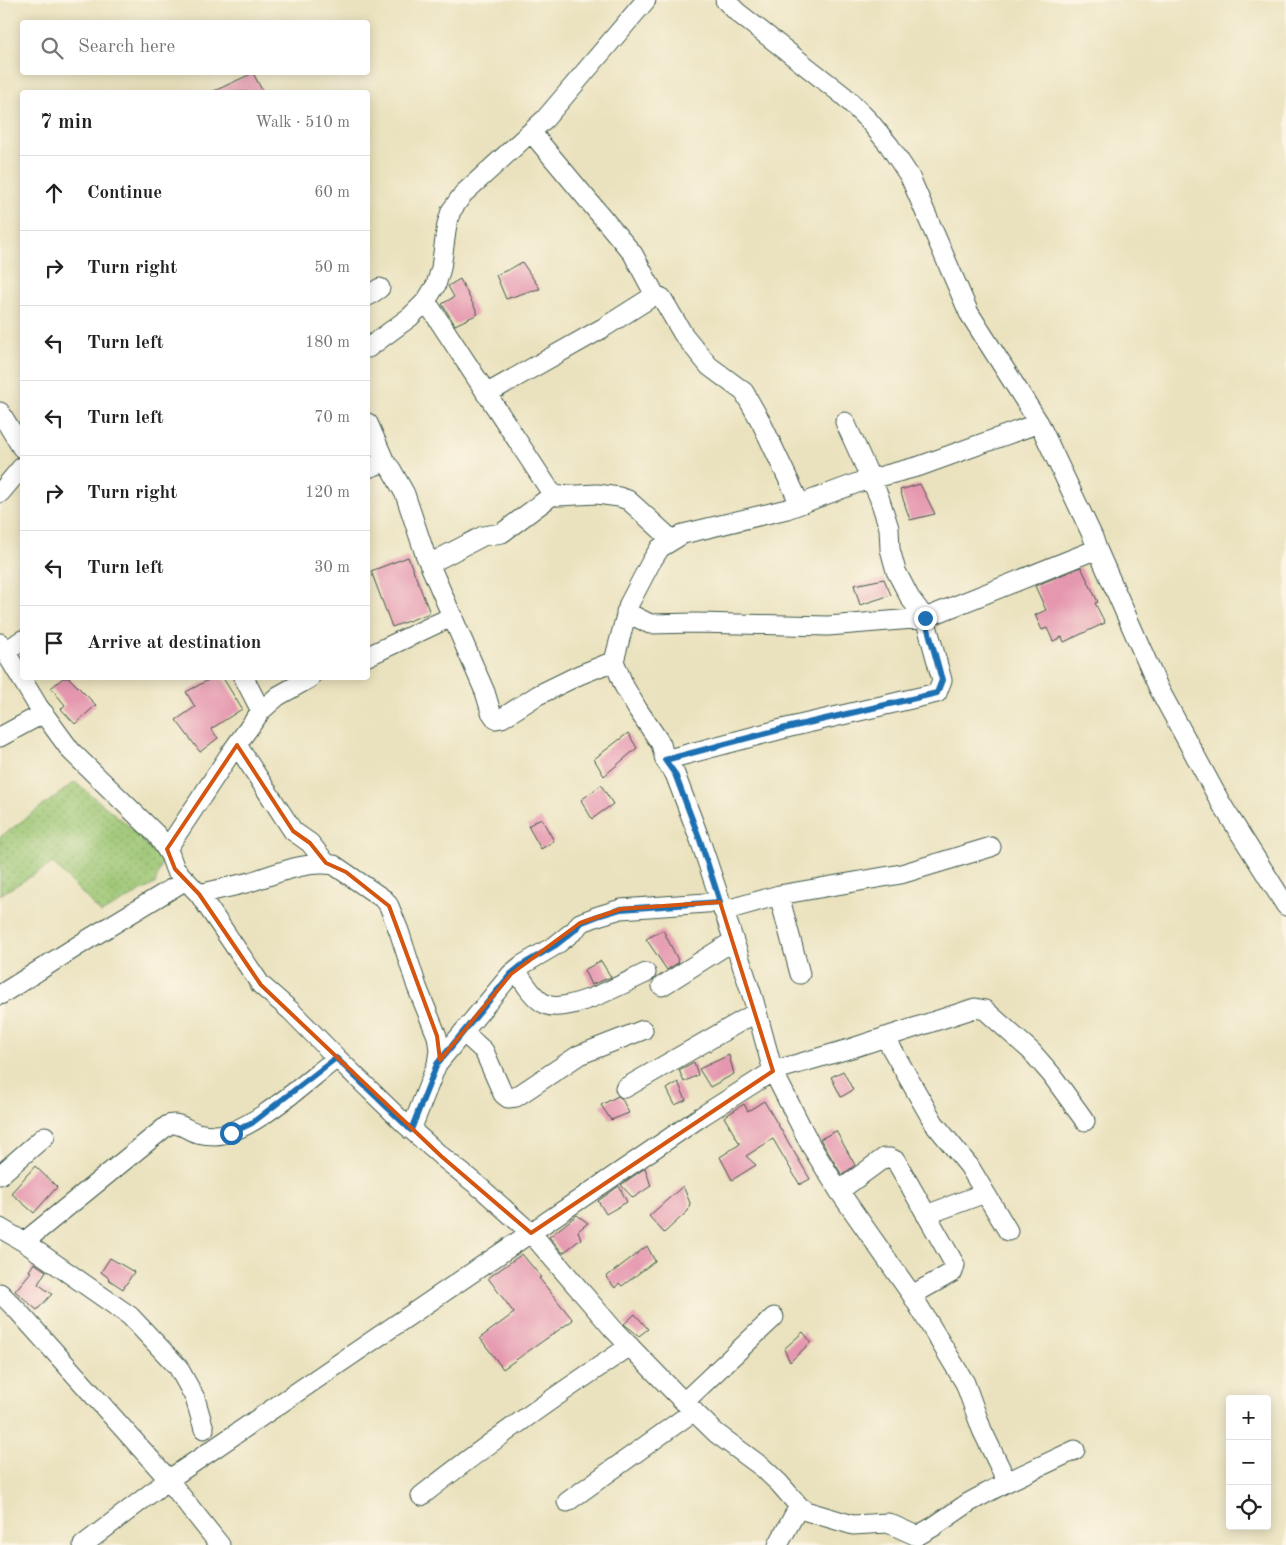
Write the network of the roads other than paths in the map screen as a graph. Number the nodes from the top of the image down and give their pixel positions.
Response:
1 (646, 0) edge
2 (725, 0) edge
3 (531, 132) junction
4 (655, 295) junction
5 (426, 301) junction
6 (370, 347) edge
7 (486, 394) junction
8 (0, 412) edge
9 (845, 422) dead end
10 (1039, 422) junction
11 (370, 428) edge
12 (20, 445) edge
13 (385, 462) junction
14 (370, 467) edge
15 (20, 474) edge
16 (872, 479) junction
17 (0, 493) edge
18 (554, 494) junction
19 (800, 504) junction
20 (672, 540) junction
21 (1097, 549) junction
22 (429, 564) junction
23 (626, 612) junction
24 (453, 616) junction
25 (925, 618) junction
26 (20, 641) edge
27 (3, 647) edge
28 (370, 655) edge
29 (614, 661) junction
30 (20, 674) edge
31 (24, 680) edge
32 (245, 680) edge
33 (305, 680) edge
34 (261, 712) junction
35 (44, 713) junction
36 (0, 738) edge
37 (237, 746) junction
38 (665, 760) junction
39 (990, 847) dead end
40 (167, 849) junction
41 (326, 863) junction
42 (186, 880) junction
43 (199, 894) junction
44 (779, 895) junction
45 (721, 906) junction
46 (1286, 906) edge
47 (733, 941) junction
48 (516, 970) junction
49 (646, 973) dead end
50 (800, 974) dead end
51 (662, 986) dead end
52 (0, 995) edge
53 (757, 1012) junction
54 (643, 1030) dead end
55 (464, 1032) junction
56 (885, 1037) junction
57 (336, 1058) junction
58 (437, 1064) junction
59 (773, 1071) junction
60 (625, 1088) dead end
61 (1085, 1121) dead end
62 (411, 1130) junction
63 (45, 1136) dead end
64 (0, 1174) edge
65 (839, 1191) junction
66 (985, 1193) junction
67 (926, 1215) junction
68 (0, 1228) edge
69 (1008, 1231) dead end
70 (531, 1233) junction
71 (24, 1242) junction
72 (0, 1293) edge
73 (912, 1295) junction
74 (774, 1317) dead end
75 (630, 1346) junction
76 (689, 1406) junction
77 (204, 1429) dead end
78 (1075, 1450) dead end
79 (168, 1480) junction
80 (1007, 1482) junction
81 (421, 1496) dead end
82 (567, 1502) dead end
83 (798, 1506) junction
84 (83, 1545) edge
85 (220, 1545) edge
86 (778, 1545) edge

1 - 3 street
2 - 10 street
3 - 4 street
3 - 5 street
4 - 7 street
4 - 19 street
5 - 6 street
5 - 7 street
7 - 18 street
8 - 12 street
9 - 16 street
10 - 16 street
10 - 21 street
11 - 13 street
13 - 14 street
13 - 22 street
15 - 17 street
16 - 19 street
16 - 25 street
18 - 20 street
18 - 22 street
19 - 20 street
20 - 23 street
21 - 25 street
21 - 46 street
22 - 24 street
23 - 25 street
23 - 29 street
24 - 28 street
24 - 29 street
25 - 38 street
26 - 27 street
27 - 30 street
29 - 38 street
31 - 35 street
32 - 34 street
33 - 34 street
34 - 37 street
35 - 36 street
35 - 40 street
37 - 40 street
37 - 41 street
38 - 45 street
39 - 44 street
40 - 42 street
41 - 43 street
41 - 58 street
42 - 43 street
42 - 52 street
43 - 57 street
44 - 45 street
44 - 50 street
45 - 47 street
45 - 48 street
47 - 51 street
47 - 53 street
48 - 49 street
48 - 55 street
53 - 59 street
53 - 60 street
54 - 55 street
55 - 58 street
56 - 59 street
56 - 61 street
56 - 66 street
57 - 62 street
57 - 71 street
58 - 62 street
59 - 65 street
59 - 70 street
62 - 70 street
63 - 64 street
65 - 67 street
65 - 73 street
66 - 67 street
66 - 69 street
67 - 73 street
68 - 71 street
70 - 75 street
70 - 79 street
71 - 77 street
72 - 79 street
73 - 80 street
74 - 76 street
75 - 76 street
75 - 81 street
76 - 82 street
76 - 83 street
78 - 80 street
79 - 84 street
79 - 85 street
80 - 83 street
83 - 86 street

